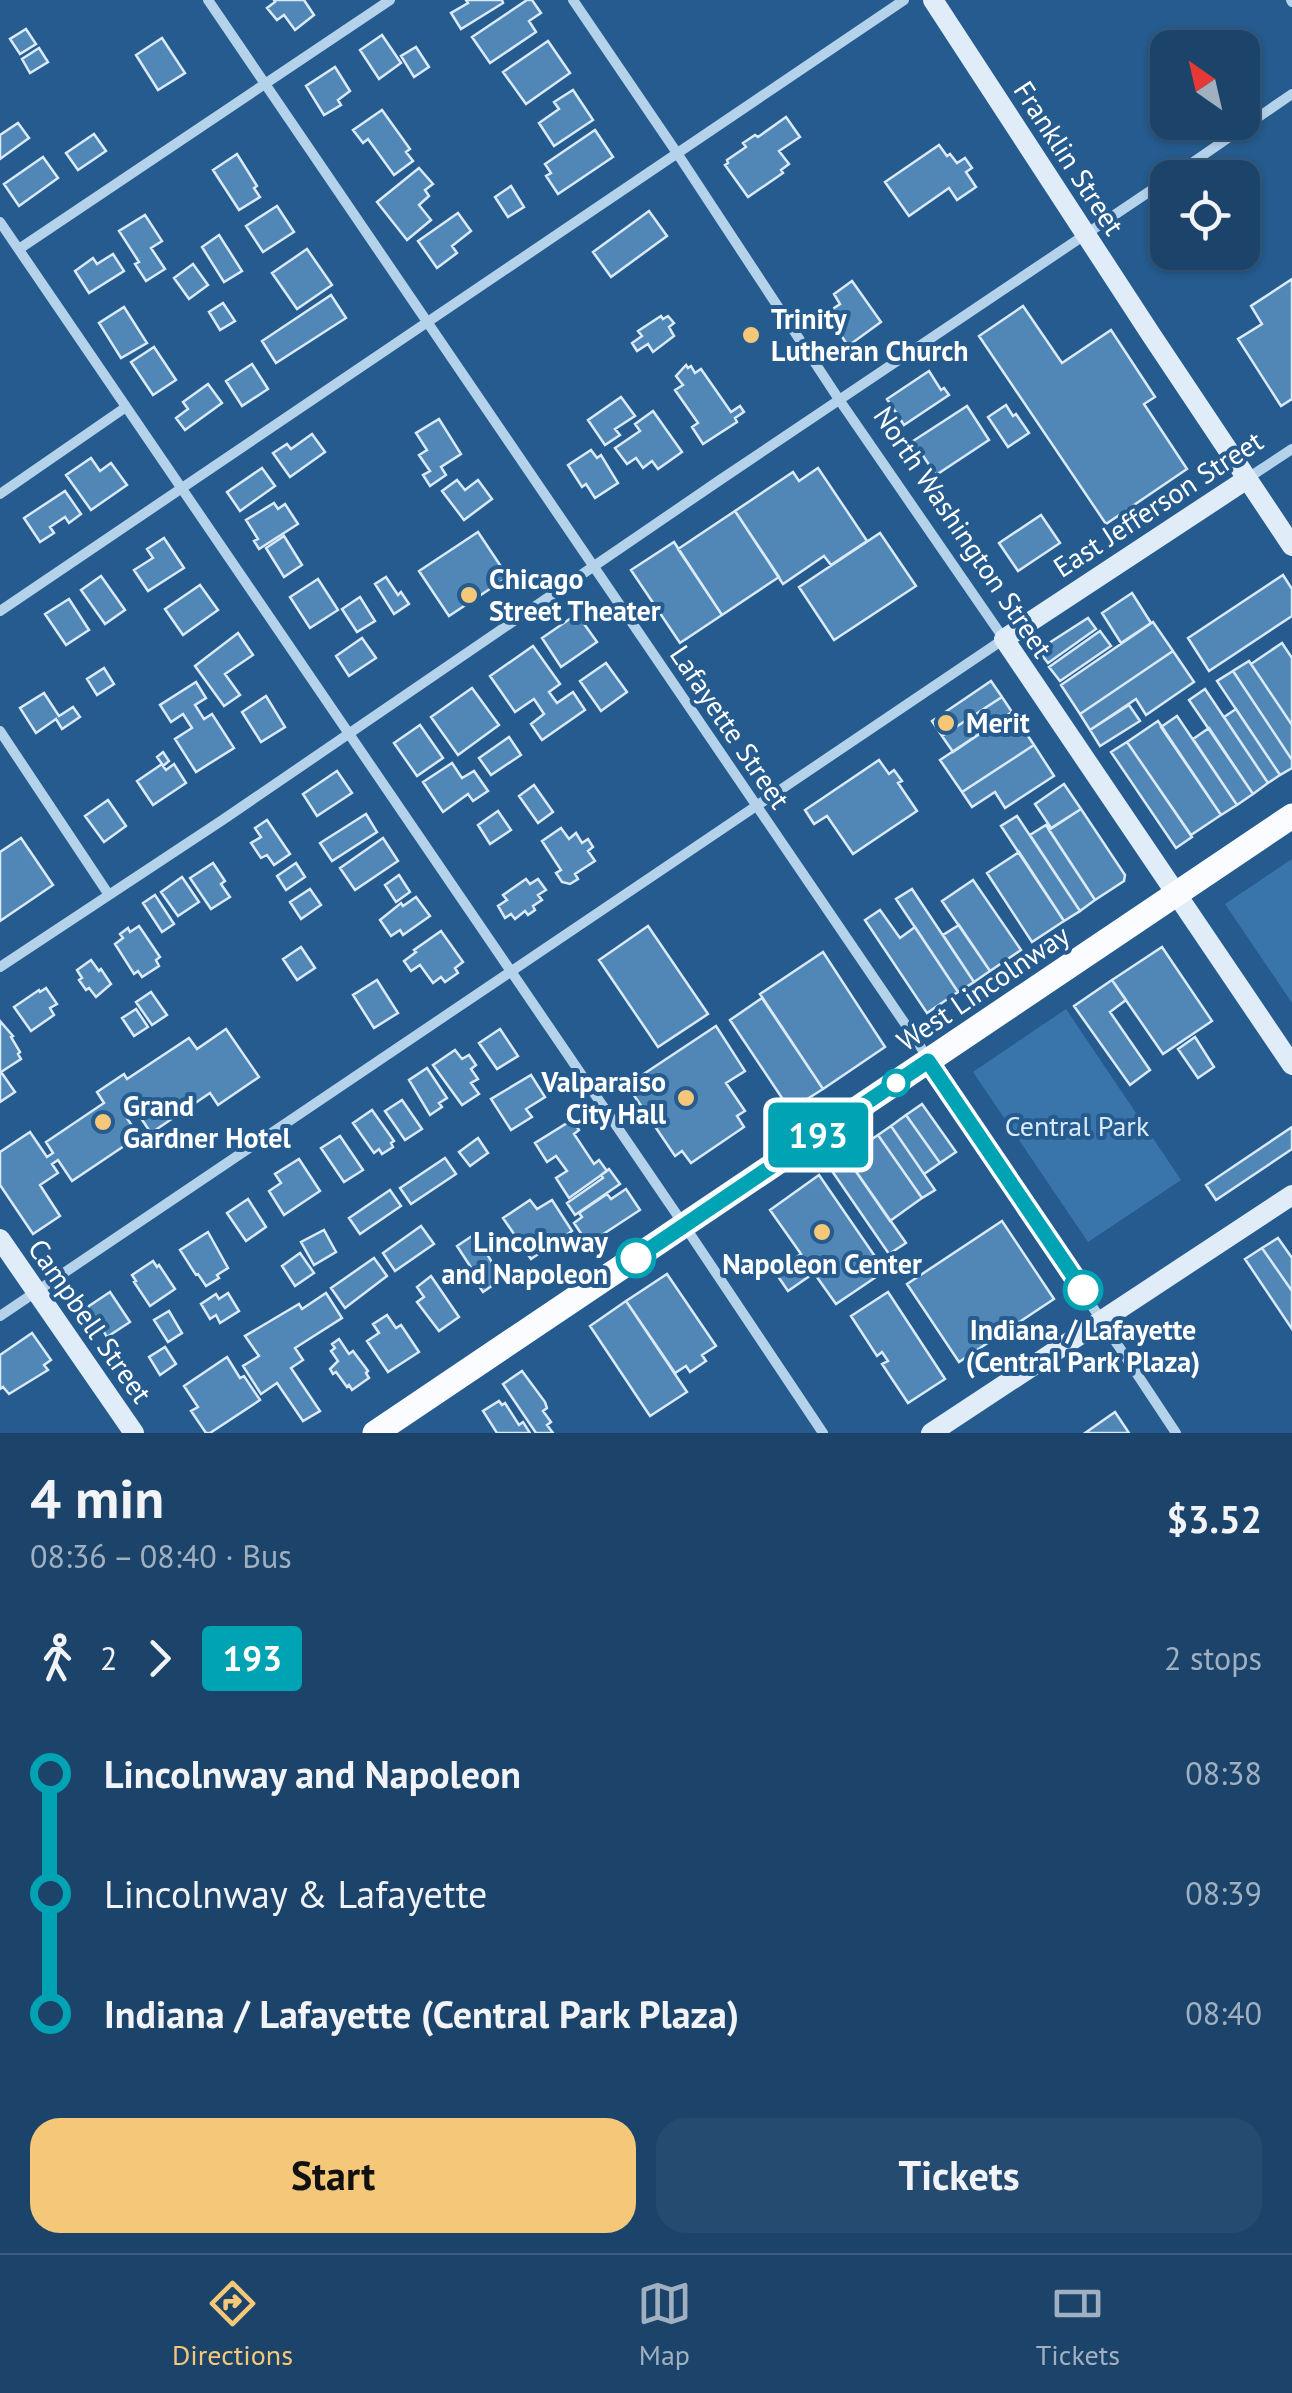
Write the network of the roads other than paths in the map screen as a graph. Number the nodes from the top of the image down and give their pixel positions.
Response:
1 (208, 0) edge
2 (390, 0) edge
3 (573, 0) edge
4 (904, 0) edge
5 (932, 0) edge
6 (265, 84) junction
7 (1292, 94) edge
8 (677, 153) junction
9 (1195, 160) edge
10 (1150, 191) edge
11 (0, 222) edge
12 (1086, 234) junction
13 (19, 250) junction
14 (427, 322) junction
15 (840, 401) junction
16 (126, 407) junction
17 (1292, 448) edge
18 (1247, 479) junction
19 (182, 488) junction
20 (0, 494) edge
21 (1292, 546) edge
22 (593, 567) junction
23 (0, 611) edge
24 (1004, 639) junction
25 (0, 731) edge
26 (349, 733) junction
27 (756, 804) junction
28 (1292, 816) edge
29 (1176, 894) junction
30 (109, 895) junction
31 (0, 967) edge
32 (511, 972) junction
33 (928, 1061) junction
34 (1292, 1065) edge
35 (1292, 1195) edge
36 (684, 1225) junction
37 (0, 1239) edge
38 (36, 1292) junction
39 (0, 1316) edge
40 (1101, 1322) junction
41 (134, 1433) edge
42 (375, 1433) edge
43 (823, 1433) edge
44 (931, 1433) edge
45 (1176, 1433) edge

1 - 6 street, Lafayette Street
2 - 6 street
3 - 8 street, North Washington Street
4 - 8 street
5 - 12 main road, Franklin Street
6 - 13 street
6 - 14 street, Lafayette Street
7 - 9 street
8 - 14 street
8 - 15 street, North Washington Street
10 - 12 street
11 - 13 street
12 - 15 street
12 - 18 main road, Franklin Street
13 - 16 street
14 - 19 street
14 - 22 street, Lafayette Street
15 - 22 street
15 - 24 street, North Washington Street
16 - 19 street
16 - 20 street
17 - 18 street, East Jefferson Street
18 - 21 main road, Franklin Street
18 - 24 main road, East Jefferson Street
19 - 23 street
19 - 26 street
22 - 26 street
22 - 27 street, Lafayette Street
24 - 27 street
24 - 29 main road, North Washington Street
25 - 30 street
26 - 30 street
26 - 32 street
27 - 32 street
27 - 33 street, Lafayette Street
28 - 29 main road, West Lincolnway
29 - 33 main road, West Lincolnway
29 - 34 main road, North Washington Street
30 - 31 street
32 - 36 street
32 - 38 street
33 - 36 main road, West Lincolnway
33 - 40 street, Lafayette Street
35 - 40 main road
36 - 42 main road, West Lincolnway
36 - 43 street
37 - 38 main road, Campbell Street
38 - 39 street
38 - 41 main road, Campbell Street
40 - 44 main road
40 - 45 street, Lafayette Street

